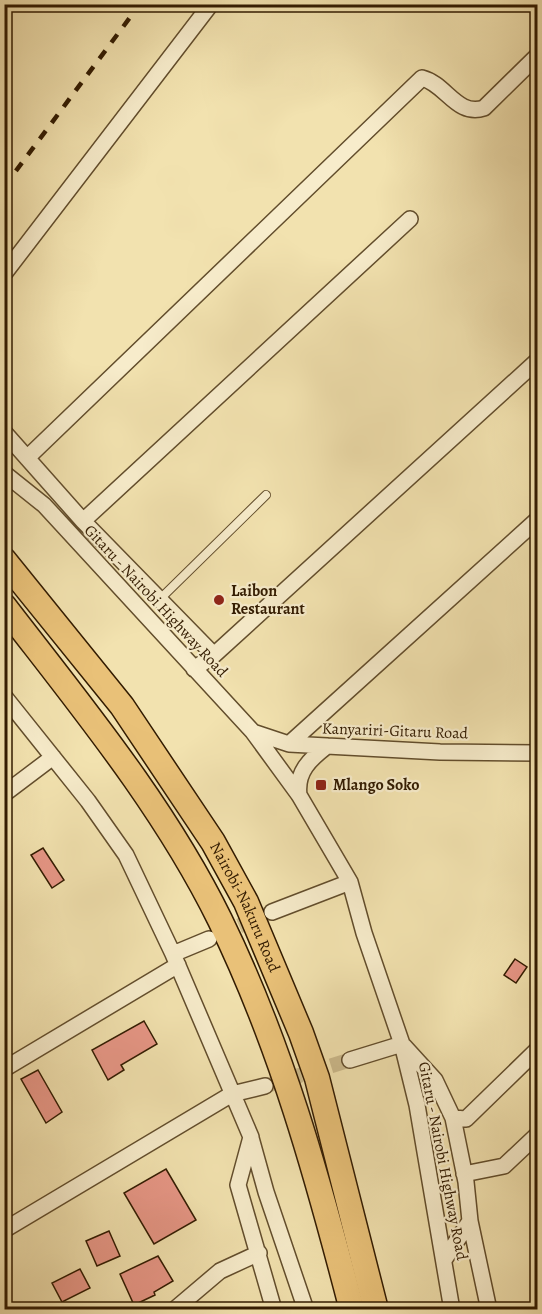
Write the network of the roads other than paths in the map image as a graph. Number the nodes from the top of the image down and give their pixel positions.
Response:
1 (211, 4) edge
2 (537, 55) edge
3 (410, 219) dead end
4 (4, 274) edge
5 (537, 360) edge
6 (4, 432) edge
7 (27, 458) junction
8 (4, 473) edge
9 (266, 495) dead end
10 (537, 519) edge
11 (83, 521) junction
12 (4, 561) edge
13 (160, 599) junction
14 (4, 606) edge
15 (214, 655) junction
16 (194, 669) junction
17 (4, 696) edge
18 (253, 732) junction
19 (290, 744) junction
20 (327, 747) junction
21 (537, 753) edge
22 (53, 757) junction
23 (4, 794) edge
24 (299, 795) junction
25 (350, 882) junction
26 (272, 912) tunnel mouth
27 (210, 939) tunnel mouth
28 (176, 960) junction
29 (402, 1044) junction
30 (537, 1049) edge
31 (350, 1060) tunnel mouth
32 (4, 1069) edge
33 (265, 1086) tunnel mouth
34 (232, 1094) junction
35 (453, 1118) junction
36 (537, 1134) edge
37 (251, 1137) junction
38 (465, 1174) junction
39 (470, 1221) junction
40 (4, 1230) edge
41 (259, 1252) junction
42 (444, 1260) junction
43 (174, 1310) edge
44 (274, 1310) edge
45 (306, 1310) edge
46 (351, 1310) edge
47 (376, 1310) edge
48 (452, 1310) edge
49 (489, 1310) edge

1 - 4 street
2 - 7 street
3 - 11 street
5 - 15 street
6 - 7 street
7 - 11 street
8 - 16 street, Gitaru - Nairobi Highway Road
9 - 13 lane
10 - 19 street
11 - 13 street
12 - 47 highway, Nairobi-Nakuru Road
13 - 15 street
14 - 46 highway, Nairobi-Nakuru Road
15 - 16 street
16 - 18 street, Gitaru - Nairobi Highway Road
17 - 22 street
18 - 19 street, Kanyariri-Gitaru Road
18 - 24 street, Gitaru - Nairobi Highway Road
19 - 20 street, Kanyariri-Gitaru Road
20 - 21 street, Kanyariri-Gitaru Road
20 - 24 street
22 - 23 street
22 - 28 street
24 - 25 street, Gitaru - Nairobi Highway Road
25 - 26 street
25 - 29 street, Gitaru - Nairobi Highway Road
27 - 28 street
28 - 32 street
28 - 34 street
29 - 31 street
29 - 35 street
29 - 42 street, Gitaru - Nairobi Highway Road
30 - 35 street
33 - 34 street
34 - 37 street
34 - 40 street
35 - 38 street
36 - 38 street
37 - 41 street
37 - 45 street
38 - 39 street
39 - 42 street
39 - 49 street
41 - 43 street
41 - 44 street
42 - 48 street, Gitaru - Nairobi Highway Road

